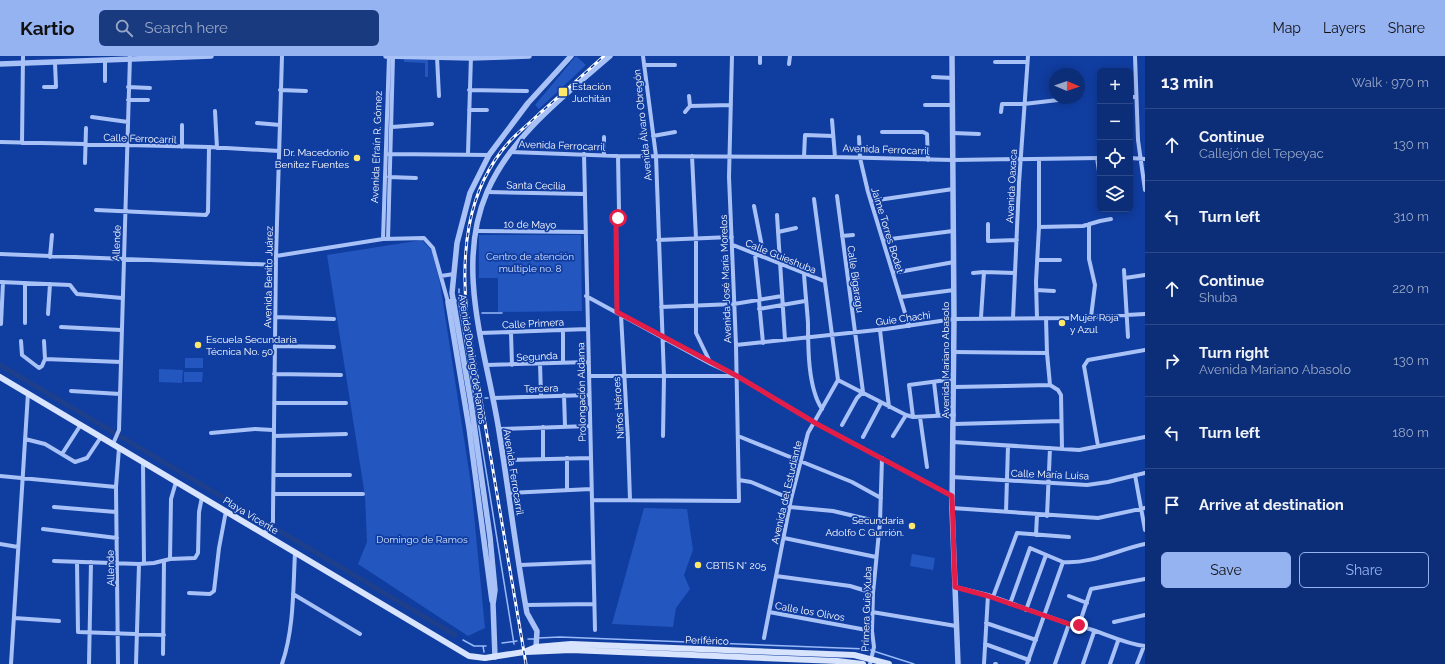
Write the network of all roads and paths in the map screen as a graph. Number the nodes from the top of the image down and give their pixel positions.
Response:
1 (23, 56) edge
2 (210, 56) edge
3 (282, 56) edge
4 (390, 56) edge
5 (529, 56) edge
6 (561, 56) edge
7 (571, 56) edge
8 (610, 56) edge
9 (643, 56) edge
10 (732, 56) edge
11 (760, 56) edge
12 (790, 56) edge
13 (952, 56) edge
14 (1028, 56) edge
15 (1135, 56) edge
16 (130, 57) edge
17 (437, 57) junction
18 (471, 57) edge
19 (79, 59) edge
20 (105, 60) junction
21 (995, 62) dead end
22 (1027, 62) junction
23 (55, 63) junction
24 (565, 63) junction
25 (760, 63) dead end
26 (0, 64) edge
27 (22, 64) junction
28 (789, 64) dead end
29 (644, 65) junction
30 (675, 65) dead end
31 (933, 77) dead end
32 (953, 78) junction
33 (105, 81) dead end
34 (44, 87) dead end
35 (128, 87) junction
36 (150, 88) dead end
37 (280, 90) junction
38 (306, 90) dead end
39 (469, 90) junction
40 (527, 91) dead end
41 (439, 96) dead end
42 (689, 96) dead end
43 (1136, 97) joint
44 (128, 100) junction
45 (148, 100) dead end
46 (1049, 101) edge
47 (1024, 104) junction
48 (731, 105) junction
49 (926, 105) dead end
50 (690, 106) junction
51 (953, 106) junction
52 (469, 110) junction
53 (487, 110) dead end
54 (215, 111) dead end
55 (685, 112) dead end
56 (1001, 112) dead end
57 (92, 117) dead end
58 (832, 120) dead end
59 (128, 122) junction
60 (257, 123) dead end
61 (432, 124) dead end
62 (182, 125) dead end
63 (280, 125) junction
64 (392, 127) junction
65 (86, 128) dead end
66 (675, 132) dead end
67 (882, 132) dead end
68 (953, 133) junction
69 (979, 134) dead end
70 (653, 136) junction
71 (833, 136) junction
72 (604, 137) dead end
73 (859, 137) dead end
74 (0, 142) edge
75 (22, 143) junction
76 (86, 144) junction
77 (128, 146) junction
78 (182, 147) junction
79 (209, 147) junction
80 (217, 148) junction
81 (279, 151) junction
82 (511, 152) junction
83 (468, 153) junction
84 (384, 154) junction
85 (391, 154) junction
86 (584, 154) junction
87 (489, 155) junction
88 (604, 155) junction
89 (618, 156) junction
90 (656, 156) junction
91 (692, 156) junction
92 (729, 157) junction
93 (804, 157) junction
94 (835, 157) junction
95 (860, 158) junction
96 (1097, 158) edge
97 (1133, 158) edge
98 (1021, 159) junction
99 (1040, 159) junction
100 (1140, 159) junction
101 (1145, 159) edge
102 (928, 160) junction
103 (952, 160) junction
104 (85, 163) dead end
105 (389, 177) junction
106 (416, 178) dead end
107 (953, 189) junction
108 (1145, 190) edge
109 (487, 192) junction
110 (584, 194) junction
111 (837, 196) dead end
112 (814, 199) dead end
113 (871, 201) junction
114 (754, 206) dead end
115 (96, 210) dead end
116 (124, 211) junction
117 (777, 215) dead end
118 (1111, 219) dead end
119 (988, 224) dead end
120 (1089, 224) junction
121 (1039, 227) junction
122 (796, 228) dead end
123 (476, 231) junction
124 (953, 231) junction
125 (585, 232) junction
126 (778, 232) junction
127 (52, 235) dead end
128 (853, 235) dead end
129 (842, 236) junction
130 (732, 237) junction
131 (696, 238) junction
132 (385, 239) junction
133 (658, 240) junction
134 (883, 240) junction
135 (1017, 240) junction
136 (733, 245) junction
137 (0, 254) edge
138 (755, 254) junction
139 (276, 256) junction
140 (50, 257) junction
141 (764, 257) junction
142 (123, 259) junction
143 (1037, 260) junction
144 (1060, 260) dead end
145 (954, 262) junction
146 (779, 263) junction
147 (276, 265) junction
148 (1124, 270) dead end
149 (973, 272) dead end
150 (984, 272) junction
151 (893, 273) junction
152 (1015, 273) junction
153 (454, 274) junction
154 (804, 274) junction
155 (1145, 275) edge
156 (441, 276) junction
157 (1125, 278) junction
158 (824, 281) junction
159 (2, 282) edge
160 (25, 283) junction
161 (50, 284) junction
162 (954, 290) junction
163 (1036, 290) junction
164 (1054, 291) dead end
165 (586, 296) junction
166 (782, 296) junction
167 (901, 297) junction
168 (122, 298) junction
169 (759, 300) junction
170 (805, 300) junction
171 (451, 302) junction
172 (734, 304) junction
173 (783, 304) junction
174 (695, 305) junction
175 (661, 307) junction
176 (760, 309) junction
177 (48, 314) dead end
178 (619, 314) junction
179 (1145, 314) edge
180 (1126, 315) junction
181 (275, 317) junction
182 (981, 317) junction
183 (1091, 317) junction
184 (334, 318) dead end
185 (1013, 318) junction
186 (1037, 318) junction
187 (1046, 318) junction
188 (954, 319) junction
189 (25, 323) dead end
190 (1, 324) dead end
191 (909, 326) junction
192 (61, 327) dead end
193 (121, 330) junction
194 (562, 330) junction
195 (588, 330) junction
196 (880, 330) junction
197 (480, 333) junction
198 (511, 333) junction
199 (855, 333) junction
200 (832, 335) junction
201 (662, 337) junction
202 (1128, 337) dead end
203 (807, 338) junction
204 (44, 340) dead end
205 (784, 340) junction
206 (21, 341) dead end
207 (763, 343) junction
208 (736, 345) junction
209 (275, 346) junction
210 (334, 346) dead end
211 (1145, 350) edge
212 (954, 352) junction
213 (1046, 353) junction
214 (45, 359) junction
215 (121, 362) junction
216 (563, 362) junction
217 (589, 362) junction
218 (540, 363) junction
219 (711, 364) junction
220 (486, 365) junction
221 (512, 365) junction
222 (274, 374) junction
223 (341, 375) dead end
224 (589, 376) junction
225 (624, 376) junction
226 (737, 376) junction
227 (0, 377) edge
228 (664, 377) junction
229 (954, 379) junction
230 (838, 380) junction
231 (934, 382) junction
232 (1050, 385) junction
233 (954, 387) junction
234 (71, 391) dead end
235 (863, 392) junction
236 (28, 393) junction
237 (120, 394) junction
238 (564, 395) junction
239 (589, 395) junction
240 (541, 396) junction
241 (493, 398) junction
242 (274, 403) junction
243 (346, 403) dead end
244 (881, 403) junction
245 (889, 407) junction
246 (822, 409) junction
247 (906, 415) junction
248 (954, 415) junction
249 (938, 416) junction
250 (913, 417) junction
251 (920, 417) junction
252 (1061, 421) junction
253 (814, 422) junction
254 (954, 424) junction
255 (842, 425) dead end
256 (80, 426) junction
257 (565, 426) junction
258 (590, 426) junction
259 (543, 427) junction
260 (498, 429) junction
261 (274, 430) junction
262 (211, 433) dead end
263 (346, 434) dead end
264 (274, 436) junction
265 (663, 436) dead end
266 (738, 436) junction
267 (893, 436) dead end
268 (101, 437) junction
269 (863, 437) dead end
270 (1145, 437) edge
271 (25, 439) junction
272 (115, 442) junction
273 (953, 442) junction
274 (1008, 446) junction
275 (1098, 446) junction
276 (119, 448) junction
277 (1050, 448) junction
278 (1062, 448) junction
279 (62, 454) junction
280 (567, 458) junction
281 (591, 458) junction
282 (882, 458) junction
283 (543, 459) junction
284 (503, 460) junction
285 (144, 462) junction
286 (800, 462) junction
287 (927, 468) dead end
288 (1145, 473) edge
289 (274, 475) junction
290 (350, 475) dead end
291 (1135, 475) junction
292 (0, 476) edge
293 (952, 477) junction
294 (23, 478) junction
295 (739, 480) junction
296 (1008, 480) junction
297 (176, 482) junction
298 (1048, 482) junction
299 (116, 487) junction
300 (567, 489) junction
301 (591, 489) junction
302 (509, 493) junction
303 (274, 494) junction
304 (363, 494) dead end
305 (952, 496) junction
306 (202, 497) junction
307 (881, 498) junction
308 (791, 499) junction
309 (592, 500) junction
310 (630, 500) junction
311 (54, 507) dead end
312 (790, 507) junction
313 (952, 508) junction
314 (1143, 509) edge
315 (116, 512) junction
316 (226, 512) junction
317 (1006, 512) junction
318 (1037, 515) junction
319 (1047, 516) junction
320 (880, 522) junction
321 (44, 529) dead end
322 (1145, 530) edge
323 (264, 534) junction
324 (1036, 535) junction
325 (1069, 537) dead end
326 (117, 538) junction
327 (784, 538) junction
328 (0, 544) edge
329 (1145, 544) edge
330 (18, 547) junction
331 (295, 553) junction
332 (1046, 555) junction
333 (876, 557) junction
334 (170, 559) junction
335 (54, 561) dead end
336 (164, 561) junction
337 (77, 562) junction
338 (91, 562) junction
339 (593, 562) junction
340 (1063, 562) junction
341 (118, 563) junction
342 (139, 564) junction
343 (144, 564) junction
344 (520, 565) junction
345 (776, 576) junction
346 (1145, 579) edge
347 (955, 587) junction
348 (189, 592) dead end
349 (873, 593) junction
350 (293, 594) junction
351 (990, 596) junction
352 (1070, 596) dead end
353 (1087, 603) junction
354 (594, 604) junction
355 (1010, 604) junction
356 (526, 605) junction
357 (1026, 610) junction
358 (769, 612) junction
359 (872, 612) junction
360 (1145, 614) edge
361 (1044, 616) junction
362 (14, 618) junction
363 (59, 621) dead end
364 (986, 622) junction
365 (1114, 622) dead end
366 (1069, 624) junction
367 (1079, 625) junction
368 (956, 626) junction
369 (595, 630) dead end
370 (872, 631) junction
371 (1094, 632) junction
372 (90, 633) junction
373 (118, 634) junction
374 (360, 634) dead end
375 (136, 635) junction
376 (164, 635) junction
377 (764, 638) dead end
378 (1036, 640) junction
379 (1118, 641) junction
380 (985, 644) junction
381 (1144, 646) edge
382 (536, 647) junction
383 (524, 652) junction
384 (163, 654) dead end
385 (872, 656) edge
386 (495, 657) junction
387 (1028, 662) edge
388 (11, 664) edge
389 (89, 664) edge
390 (118, 664) edge
391 (136, 664) edge
392 (282, 664) edge
393 (496, 664) edge
394 (863, 664) edge
395 (889, 664) edge
396 (958, 664) edge
397 (984, 664) edge
398 (1055, 664) edge
399 (1083, 664) edge
400 (1110, 664) edge
401 (1137, 664) edge

1 - 27 street
2 - 16 street
3 - 37 street, Avenida Benito Juárez
4 - 17 street
4 - 64 street, Avenida Efraín R. Gómez
4 - 84 street, Avenida Efraín R. Gómez
5 - 18 street
6 - 24 street
7 - 24 street, Avenida Domingo de Ramos
8 - 82 street
9 - 29 street, Avenida Álvaro Obregón
10 - 48 street, Avenida José María Morelos
11 - 25 street
12 - 28 street
13 - 32 street, Avenida Mariano Abasolo
14 - 22 street, Avenida Oaxaca
15 - 43 street
16 - 20 street
16 - 35 street, Allende
17 - 18 street
17 - 41 street
18 - 39 street
19 - 20 street
19 - 23 street
20 - 33 street
21 - 22 street
22 - 47 street, Avenida Oaxaca
23 - 27 street
23 - 34 street
24 - 87 street, Avenida Domingo de Ramos
26 - 27 street
27 - 75 street
29 - 30 street
29 - 70 street, Avenida Álvaro Obregón
31 - 32 street
32 - 51 street, Avenida Mariano Abasolo
35 - 36 street
35 - 44 street, Allende
37 - 38 street
37 - 63 street, Avenida Benito Juárez
39 - 40 street
39 - 52 street
42 - 50 street
43 - 100 street
44 - 45 street
44 - 59 street, Allende
46 - 47 street
47 - 56 street
47 - 98 street, Avenida Oaxaca
48 - 50 street
48 - 92 street, Avenida José María Morelos
49 - 51 street
50 - 55 street
51 - 68 street, Avenida Mariano Abasolo
52 - 53 street
52 - 83 street
54 - 80 street
57 - 59 street
58 - 71 street
59 - 77 street, Allende
60 - 63 street
61 - 64 street
62 - 78 street
63 - 81 street, Avenida Benito Juárez
64 - 85 street, Avenida Efraín R. Gómez
65 - 76 street
66 - 70 street
67 - 102 street
68 - 69 street
68 - 103 street, Avenida Mariano Abasolo
70 - 90 street, Avenida Álvaro Obregón
71 - 93 street
71 - 94 street
72 - 88 street
73 - 95 street, Jaime Torres Bodet
74 - 75 street, Calle Ferrocarril
75 - 76 street, Calle Ferrocarril
76 - 77 street, Calle Ferrocarril
76 - 104 street
77 - 78 street, Calle Ferrocarril
77 - 116 street, Allende
78 - 79 street, Calle Ferrocarril
79 - 80 street, Calle Ferrocarril
79 - 116 street
80 - 81 street, Calle Ferrocarril
81 - 139 street, Avenida Benito Juárez
82 - 86 street, Avenida Ferrocarril
82 - 109 street, Avenida Ferrocarril
83 - 85 street
83 - 87 street
84 - 85 street
84 - 132 street, Avenida Efraín R. Gómez
85 - 105 street, Avenida Efraín R. Gómez
86 - 88 street, Avenida Ferrocarril
86 - 110 street, Prolongación Aldama
87 - 153 street, Avenida Domingo de Ramos
88 - 89 street, Avenida Ferrocarril
89 - 90 street, Avenida Ferrocarril
89 - 178 street, Niños Héroes
90 - 91 street, Avenida Ferrocarril
90 - 133 street, Avenida Álvaro Obregón
91 - 92 street, Avenida Ferrocarril
91 - 131 street
92 - 93 street, Avenida Ferrocarril
92 - 130 street, Avenida José María Morelos
93 - 94 street, Avenida Ferrocarril
94 - 95 street, Avenida Ferrocarril
95 - 102 street, Avenida Ferrocarril
95 - 113 street, Jaime Torres Bodet
96 - 99 street, Avenida Ferrocarril
97 - 100 street
98 - 99 street, Avenida Ferrocarril
98 - 103 street, Avenida Ferrocarril
98 - 135 street, Avenida Oaxaca
99 - 121 street
100 - 101 street
100 - 108 street
102 - 103 street, Avenida Ferrocarril
103 - 107 street, Avenida Mariano Abasolo
105 - 106 street
105 - 132 street, Avenida Efraín R. Gómez
107 - 113 street
107 - 124 street, Avenida Mariano Abasolo
109 - 110 street, Santa Cecilia
109 - 123 street, Avenida Ferrocarril
110 - 125 street, Prolongación Aldama
111 - 129 street, Calle Bigaragu
112 - 158 street
113 - 134 street, Jaime Torres Bodet
114 - 141 street
115 - 116 street
116 - 142 street, Allende
117 - 126 street
118 - 120 street
119 - 135 street
120 - 121 street
120 - 183 street
121 - 143 street
122 - 126 street
123 - 125 street, 10 de Mayo
123 - 197 street, Avenida Ferrocarril
124 - 134 street
124 - 145 street, Avenida Mariano Abasolo
125 - 165 street, Prolongación Aldama
126 - 146 street
127 - 140 street
128 - 129 street
129 - 199 street, Calle Bigaragu
130 - 131 street
130 - 136 street, Avenida José María Morelos
131 - 133 street
131 - 174 street
132 - 139 street
132 - 156 street
133 - 175 street, Avenida Álvaro Obregón
134 - 151 street, Jaime Torres Bodet
135 - 152 street, Avenida Oaxaca
136 - 138 street, Calle Guieshuba
136 - 172 street, Avenida José María Morelos
137 - 140 street
138 - 141 street, Calle Guieshuba
138 - 169 street
139 - 147 street, Avenida Benito Juárez
140 - 142 street
141 - 146 street, Calle Guieshuba
142 - 147 street
142 - 168 street, Allende
143 - 144 street
143 - 163 street
145 - 151 street
145 - 162 street, Avenida Mariano Abasolo
146 - 154 street, Calle Guieshuba
146 - 166 street
147 - 181 street, Avenida Benito Juárez
148 - 157 street
149 - 150 street
150 - 152 street
150 - 182 street
151 - 167 street, Jaime Torres Bodet
152 - 185 street, Avenida Oaxaca
153 - 156 street
153 - 171 street, Avenida Domingo de Ramos
154 - 158 street, Calle Guieshuba
154 - 170 street
155 - 157 street
156 - 171 street
157 - 180 street
158 - 200 street
159 - 160 street
159 - 190 street
160 - 161 street
160 - 189 street
161 - 168 street
161 - 177 street
162 - 167 street
162 - 188 street, Avenida Mariano Abasolo
163 - 164 street
163 - 186 street
165 - 178 street
165 - 195 street, Prolongación Aldama
166 - 169 street
166 - 173 street
167 - 191 street, Jaime Torres Bodet
168 - 193 street, Allende
169 - 172 street
169 - 176 street
170 - 173 street
170 - 203 street
171 - 386 street, Avenida Domingo de Ramos
172 - 174 street
172 - 208 street, Avenida José María Morelos
173 - 176 street
173 - 205 street
174 - 175 street
174 - 219 street
175 - 201 street, Avenida Álvaro Obregón
176 - 207 street
178 - 201 street
178 - 225 street, Niños Héroes
179 - 180 street, Guie Chachi
180 - 183 street, Guie Chachi
180 - 202 street
181 - 184 street
181 - 209 street, Avenida Benito Juárez
182 - 185 street, Guie Chachi
182 - 188 street, Guie Chachi
183 - 187 street, Guie Chachi
185 - 186 street, Guie Chachi
186 - 187 street, Guie Chachi
187 - 213 street
188 - 191 street, Guie Chachi
188 - 212 street, Avenida Mariano Abasolo
191 - 196 street, Guie Chachi
192 - 193 street
193 - 215 street, Allende
194 - 195 street, Calle Primera
194 - 198 street, Calle Primera
194 - 216 street
195 - 217 street, Prolongación Aldama
196 - 199 street, Guie Chachi
196 - 245 street
197 - 198 street, Calle Primera
197 - 220 street, Avenida Ferrocarril
198 - 221 street
199 - 200 street, Guie Chachi
199 - 235 street, Calle Bigaragu
200 - 203 street, Guie Chachi
200 - 230 street
201 - 219 street
201 - 228 street, Avenida Álvaro Obregón
203 - 205 street, Guie Chachi
203 - 246 street
204 - 214 street
205 - 207 street, Guie Chachi
206 - 214 street
207 - 208 street, Guie Chachi
208 - 226 street, Avenida José María Morelos
209 - 210 street
209 - 222 street, Avenida Benito Juárez
211 - 275 street
212 - 213 street
212 - 229 street, Avenida Mariano Abasolo
213 - 232 street
214 - 215 street
215 - 237 street, Allende
216 - 217 street, Segunda
216 - 218 street, Segunda
217 - 224 street, Prolongación Aldama
218 - 221 street, Segunda
218 - 240 street
219 - 226 street
220 - 221 street, Segunda
220 - 241 street, Avenida Ferrocarril
222 - 223 street
222 - 242 street, Avenida Benito Juárez
224 - 225 street
224 - 239 street, Prolongación Aldama
225 - 228 street
225 - 310 street, Niños Héroes
226 - 228 street
226 - 253 street
226 - 266 street, Avenida José María Morelos
227 - 236 main road, Playa Vicente
228 - 265 street, Avenida Álvaro Obregón
229 - 231 street
229 - 233 street, Avenida Mariano Abasolo
230 - 235 street
230 - 246 street, Avenida del Estudiante
231 - 249 street
231 - 250 street
232 - 233 street
232 - 252 street
233 - 248 street, Avenida Mariano Abasolo
234 - 237 street
235 - 244 street
235 - 255 street
236 - 256 main road, Playa Vicente
236 - 271 street
237 - 272 street, Allende
238 - 239 street, Tercera
238 - 240 street, Tercera
238 - 257 street
239 - 258 street, Prolongación Aldama
240 - 241 street, Tercera
241 - 260 street, Avenida Ferrocarril
242 - 243 street
242 - 261 street, Avenida Benito Juárez
244 - 245 street
244 - 269 street
245 - 247 street
246 - 253 street, Avenida del Estudiante
247 - 250 street
247 - 267 street
248 - 249 street
248 - 254 street, Avenida Mariano Abasolo
249 - 251 street
250 - 251 street
251 - 287 street
252 - 254 street
252 - 278 street
253 - 282 street
253 - 286 street, Avenida del Estudiante
254 - 273 street, Avenida Mariano Abasolo
256 - 268 main road, Playa Vicente
256 - 279 street
257 - 258 street
257 - 259 street
258 - 281 street, Prolongación Aldama
259 - 260 street
259 - 283 street
260 - 284 street, Avenida Ferrocarril
261 - 262 street
261 - 264 street, Avenida Benito Juárez
263 - 264 street
264 - 289 street, Avenida Benito Juárez
266 - 286 street
266 - 295 street, Avenida José María Morelos
268 - 272 main road, Playa Vicente
268 - 279 street
270 - 275 street
271 - 279 street
271 - 294 street
272 - 276 main road, Playa Vicente
273 - 274 street
273 - 293 street, Avenida Mariano Abasolo
274 - 277 street
274 - 296 street
275 - 278 street
276 - 285 main road, Playa Vicente
276 - 299 street, Allende
277 - 278 street
277 - 298 street
280 - 281 street
280 - 283 street
280 - 300 street
281 - 301 street, Prolongación Aldama
282 - 305 street
282 - 307 street, Primera Guie Xuba
283 - 284 street
284 - 302 street, Avenida Ferrocarril
285 - 297 main road, Playa Vicente
285 - 343 street
286 - 307 street
286 - 308 street, Avenida del Estudiante
288 - 291 street, Calle María Luisa
289 - 290 street
289 - 303 street, Avenida Benito Juárez
291 - 298 street, Calle María Luisa
291 - 314 street
292 - 294 street
293 - 296 street, Calle María Luisa
293 - 305 street, Avenida Mariano Abasolo
294 - 299 street
294 - 330 street
295 - 308 street
295 - 310 street, Avenida José María Morelos
296 - 298 street, Calle María Luisa
296 - 317 street
297 - 306 main road, Playa Vicente
297 - 334 street
298 - 319 street
299 - 315 street, Allende
300 - 301 street
300 - 302 street
301 - 309 street, Prolongación Aldama
302 - 344 street, Avenida Ferrocarril
303 - 304 street
303 - 323 street, Avenida Benito Juárez
305 - 313 street, Avenida Mariano Abasolo
306 - 316 main road, Playa Vicente
306 - 334 street
307 - 320 street, Primera Guie Xuba
308 - 312 street, Avenida del Estudiante
309 - 310 street
309 - 339 street, Prolongación Aldama
311 - 315 street
312 - 320 street
312 - 327 street, Avenida del Estudiante
313 - 317 street
313 - 347 street, Avenida Mariano Abasolo
314 - 319 street
314 - 322 street
315 - 326 street, Allende
316 - 323 main road, Playa Vicente
316 - 348 street
317 - 318 street
318 - 319 street
318 - 324 street
320 - 333 street, Primera Guie Xuba
321 - 326 street
323 - 331 main road, Playa Vicente
324 - 325 street
324 - 351 street
326 - 341 street, Allende
327 - 333 street
327 - 345 street, Avenida del Estudiante
328 - 330 street
329 - 340 street
330 - 362 street
331 - 350 street
331 - 386 main road, Playa Vicente
332 - 340 street
332 - 355 street
332 - 357 street
333 - 349 street, Primera Guie Xuba
334 - 336 street
335 - 337 street
336 - 343 street
336 - 376 street
337 - 338 street
337 - 372 street
338 - 341 street
338 - 372 street
339 - 344 street
339 - 354 street, Prolongación Aldama
340 - 361 street
341 - 342 street
341 - 373 street, Allende
342 - 343 street
342 - 375 street
344 - 356 street, Avenida Ferrocarril
345 - 349 street
345 - 358 street, Avenida del Estudiante
346 - 353 street
347 - 351 street
347 - 368 street, Avenida Mariano Abasolo
349 - 359 street, Primera Guie Xuba
350 - 374 street
350 - 392 street
351 - 355 street
351 - 364 street
352 - 353 street
353 - 367 street
354 - 356 street
354 - 369 street, Prolongación Aldama
355 - 357 street
356 - 382 street, Avenida Ferrocarril
357 - 361 street
358 - 370 street, Calle los Olivos
358 - 377 street, Avenida del Estudiante
359 - 368 street
359 - 370 street, Primera Guie Xuba
360 - 365 street
361 - 366 street
361 - 378 street
362 - 363 street
362 - 388 street
364 - 378 street
364 - 380 street
366 - 367 street
366 - 398 street
367 - 371 street
368 - 396 street, Avenida Mariano Abasolo
370 - 385 street, Primera Guie Xuba
371 - 379 street
371 - 399 street
372 - 373 street
372 - 389 street
373 - 375 street
373 - 390 street, Allende
375 - 376 street
375 - 391 street
376 - 384 street
378 - 387 street
379 - 381 street
379 - 400 street
380 - 387 street
380 - 397 street
381 - 401 street
382 - 383 main road, Periférico
382 - 385 main road, Periférico
383 - 386 main road, Periférico
383 - 394 main road, Periférico
385 - 395 main road, Periférico
386 - 393 main road

